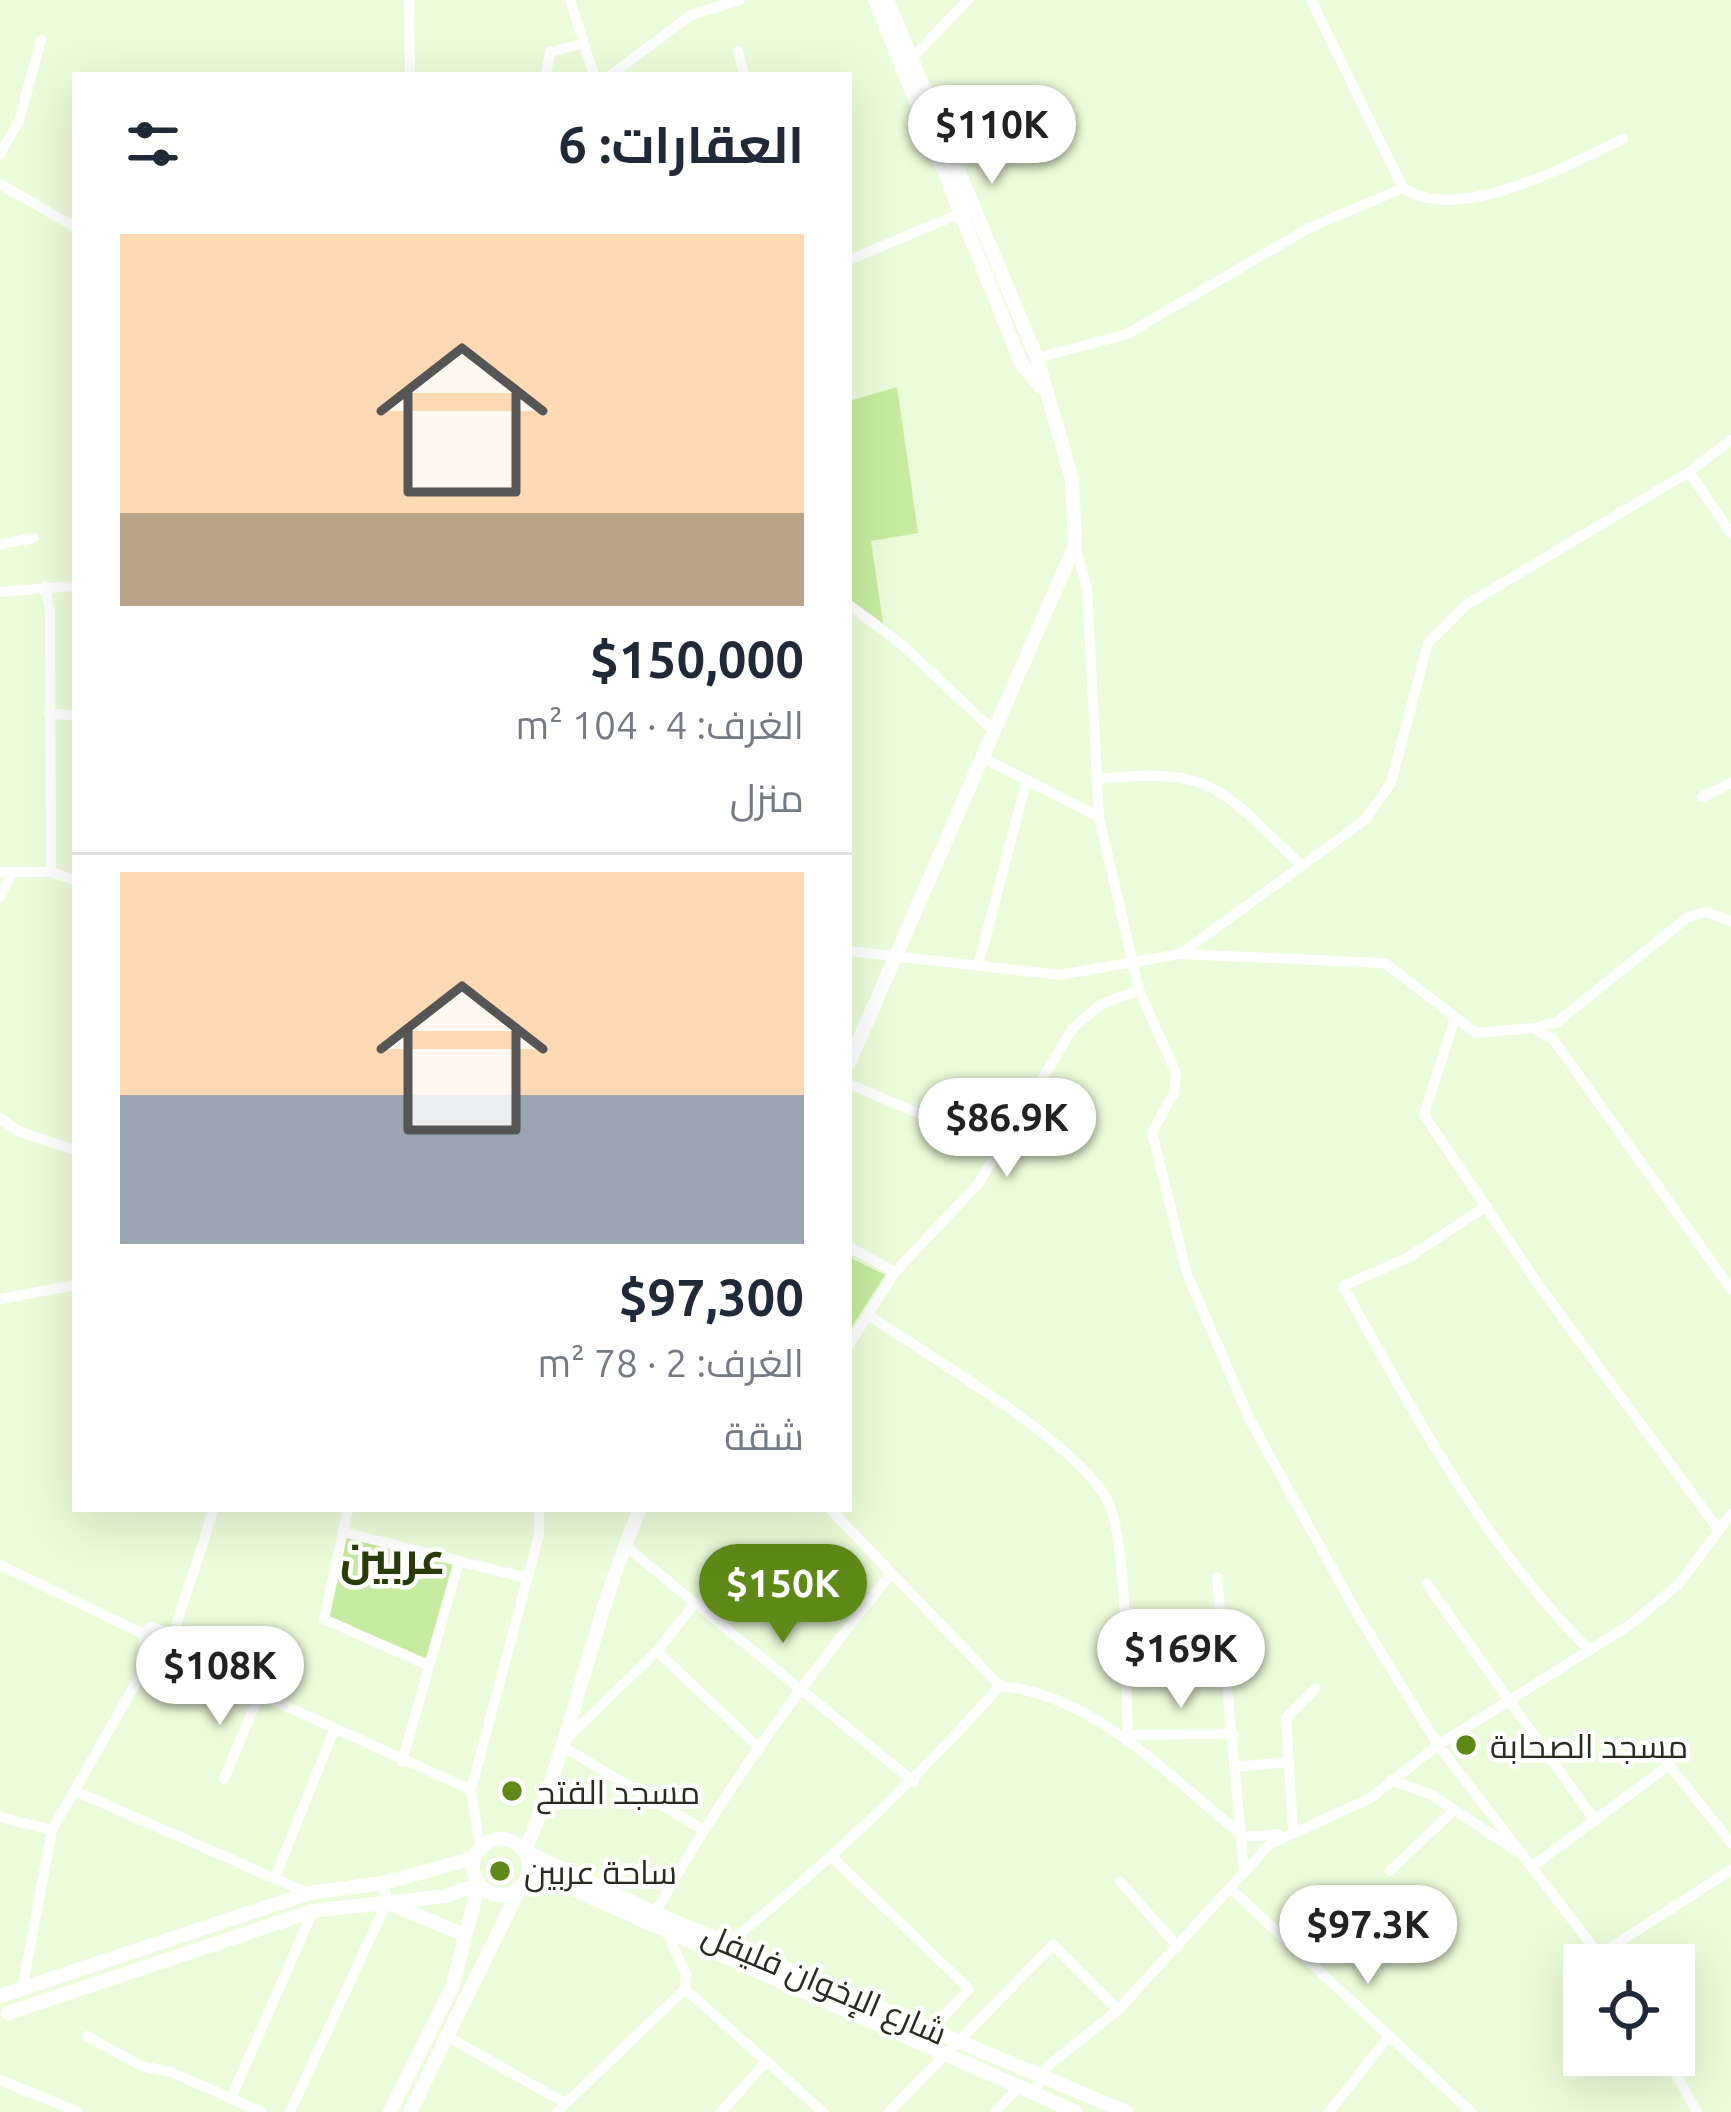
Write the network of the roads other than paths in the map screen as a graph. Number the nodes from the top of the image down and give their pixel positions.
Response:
1 (409, 0) edge
2 (570, 0) edge
3 (740, 0) edge
4 (875, 0) edge
5 (886, 0) edge
6 (968, 0) edge
7 (1310, 0) edge
8 (40, 40) dead end
9 (581, 44) junction
10 (738, 51) dead end
11 (907, 63) junction
12 (410, 72) edge
13 (547, 72) edge
14 (593, 72) edge
15 (615, 72) edge
16 (743, 72) edge
17 (1623, 139) dead end
18 (0, 154) edge
19 (0, 184) edge
20 (1403, 188) junction
21 (961, 213) junction
22 (72, 225) edge
23 (852, 259) edge
24 (1037, 358) junction
25 (1043, 390) junction
26 (1731, 440) edge
27 (1689, 472) junction
28 (1731, 533) edge
29 (34, 538) dead end
30 (0, 544) edge
31 (1075, 545) junction
32 (45, 586) junction
33 (72, 586) edge
34 (0, 592) edge
35 (852, 607) edge
36 (49, 714) junction
37 (72, 715) edge
38 (994, 731) junction
39 (983, 758) junction
40 (1097, 779) junction
41 (1026, 783) junction
42 (1731, 783) edge
43 (1702, 797) dead end
44 (1099, 818) junction
45 (1301, 865) junction
46 (6, 872) edge
47 (51, 872) junction
48 (72, 879) edge
49 (0, 897) edge
50 (1731, 921) edge
51 (852, 951) edge
52 (1180, 954) junction
53 (896, 956) junction
54 (1132, 962) junction
55 (978, 966) junction
56 (1139, 990) junction
57 (1455, 1018) junction
58 (1533, 1028) junction
59 (852, 1056) edge
60 (852, 1085) edge
61 (0, 1118) edge
62 (1000, 1148) junction
63 (72, 1149) edge
64 (1486, 1206) junction
65 (852, 1249) edge
66 (895, 1272) junction
67 (72, 1286) edge
68 (1731, 1289) edge
69 (0, 1299) edge
70 (868, 1315) junction
71 (852, 1340) edge
72 (212, 1512) edge
73 (347, 1512) edge
74 (539, 1512) edge
75 (639, 1512) edge
76 (833, 1512) edge
77 (1731, 1514) edge
78 (1718, 1529) junction
79 (343, 1532) junction
80 (624, 1545) junction
81 (459, 1561) junction
82 (0, 1565) edge
83 (891, 1574) junction
84 (527, 1577) junction
85 (1216, 1577) dead end
86 (1426, 1583) dead end
87 (695, 1603) junction
88 (143, 1634) junction
89 (171, 1639) junction
90 (1589, 1650) junction
91 (658, 1652) junction
92 (152, 1655) junction
93 (428, 1666) junction
94 (1000, 1686) junction
95 (797, 1689) junction
96 (1315, 1689) dead end
97 (259, 1695) junction
98 (1507, 1704) junction
99 (334, 1730) junction
100 (1234, 1735) junction
101 (1128, 1738) junction
102 (560, 1744) junction
103 (1438, 1745) junction
104 (758, 1747) junction
105 (402, 1762) junction
106 (1289, 1762) junction
107 (1235, 1767) junction
108 (224, 1779) dead end
109 (1391, 1780) junction
110 (914, 1782) junction
111 (471, 1790) junction
112 (75, 1791) junction
113 (1455, 1809) junction
114 (0, 1817) edge
115 (1595, 1821) junction
116 (702, 1829) junction
117 (52, 1830) junction
118 (1293, 1832) junction
119 (1240, 1833) junction
120 (1731, 1843) edge
121 (525, 1852) junction
122 (477, 1853) junction
123 (834, 1859) junction
124 (1531, 1863) junction
125 (1731, 1870) edge
126 (1244, 1871) junction
127 (1390, 1871) dead end
128 (274, 1878) junction
129 (1120, 1880) dead end
130 (524, 1881) junction
131 (383, 1883) junction
132 (479, 1884) junction
133 (1230, 1888) junction
134 (309, 1893) junction
135 (387, 1902) junction
136 (313, 1911) junction
137 (655, 1912) junction
138 (462, 1934) junction
139 (668, 1935) junction
140 (728, 1943) junction
141 (1591, 1944) edge
142 (1626, 1944) edge
143 (1178, 1947) junction
144 (685, 1989) junction
145 (22, 1990) junction
146 (0, 1996) edge
147 (1118, 2009) junction
148 (4, 2020) edge
149 (933, 2028) junction
150 (87, 2036) dead end
151 (1389, 2036) junction
152 (450, 2038) junction
153 (962, 2040) junction
154 (943, 2056) junction
155 (767, 2061) junction
156 (1042, 2074) junction
157 (1677, 2076) edge
158 (0, 2080) edge
159 (1026, 2090) junction
160 (234, 2104) edge
161 (561, 2108) edge
162 (63, 2109) edge
163 (1466, 2110) edge
164 (78, 2112) edge
165 (262, 2112) edge
166 (290, 2112) edge
167 (390, 2112) edge
168 (410, 2112) edge
169 (721, 2112) edge
170 (824, 2112) edge
171 (889, 2112) edge
172 (995, 2112) edge
173 (1076, 2112) edge
174 (1126, 2112) edge
175 (1329, 2112) edge
176 (1697, 2112) edge

1 - 12 street
2 - 9 street
3 - 15 street
4 - 11 main road
5 - 11 main road
6 - 11 street
7 - 20 street
8 - 18 street
9 - 13 street
9 - 14 street
10 - 16 street
11 - 21 main road
11 - 24 main road
17 - 20 street
19 - 22 street
20 - 24 street
21 - 23 street
21 - 25 main road
24 - 25 main road
25 - 31 main road
26 - 27 street
27 - 28 street
27 - 45 street
29 - 30 street
31 - 38 main road
31 - 40 street
32 - 33 street
32 - 34 street
32 - 36 street
35 - 38 street
36 - 37 street
36 - 47 street
38 - 39 main road
39 - 41 street
39 - 53 main road
40 - 44 street
40 - 45 street
41 - 44 street
41 - 55 street
42 - 43 street
44 - 54 street
45 - 52 street
46 - 47 street
46 - 49 street
47 - 48 street
50 - 58 street
51 - 53 street
52 - 54 street
52 - 57 street
53 - 55 street
53 - 59 main road
54 - 55 street
54 - 56 street
56 - 62 street
56 - 103 street
57 - 58 street
57 - 64 street
58 - 68 street
60 - 62 street
61 - 63 street
62 - 66 street
64 - 78 street
64 - 90 street
65 - 66 street
66 - 70 street
67 - 69 street
70 - 71 street
70 - 101 street
72 - 89 street
73 - 79 street
74 - 84 street
75 - 80 main road
76 - 83 street
77 - 78 street
78 - 90 street
79 - 81 street
79 - 93 street
80 - 87 street
80 - 102 main road
81 - 84 street
81 - 93 street
82 - 88 street
83 - 94 street
83 - 95 street
84 - 111 street
85 - 100 street
86 - 98 street
87 - 91 street
87 - 95 street
88 - 89 street
88 - 92 street
89 - 92 street
89 - 97 street
90 - 98 street
91 - 102 street
91 - 104 street
92 - 112 street
93 - 105 street
94 - 101 street
94 - 110 street
95 - 104 street
95 - 110 street
96 - 106 street
97 - 99 street
97 - 108 street
98 - 103 street
98 - 115 street
99 - 105 street
99 - 128 street
100 - 101 street
100 - 107 street
101 - 119 street
102 - 116 street
102 - 121 main road
103 - 109 street
103 - 124 street
104 - 116 street
105 - 111 street
106 - 107 street
106 - 118 street
107 - 119 street
109 - 113 street
109 - 118 street
110 - 123 street
111 - 122 street
112 - 117 street
112 - 128 street
113 - 124 street
113 - 127 street
114 - 117 street
115 - 120 street
115 - 124 street
116 - 137 street
117 - 145 street
118 - 119 street
118 - 126 street
119 - 126 street
121 - 122 main road
121 - 130 main road
121 - 137 main road, شارع الإخوان فليفل
122 - 131 main road
122 - 132 main road
123 - 140 street
123 - 149 street
124 - 141 street
125 - 142 street
126 - 133 street
128 - 134 street
129 - 143 street
130 - 132 main road
130 - 139 main road, شارع الإخوان فليفل
130 - 152 main road
131 - 134 main road
131 - 135 street
132 - 135 main road
132 - 138 main road
133 - 143 street
133 - 151 street
134 - 145 main road
135 - 136 main road
135 - 138 main road
135 - 166 street
136 - 148 main road
136 - 160 street
137 - 140 main road, شارع الإخوان فليفل
138 - 167 main road
139 - 144 street
139 - 154 main road, شارع الإخوان فليفل
140 - 149 main road, شارع الإخوان فليفل
143 - 147 street
144 - 155 street
144 - 161 street
145 - 146 main road
146 - 148 main road
147 - 153 street
147 - 156 street
149 - 153 main road, شارع الإخوان فليفل
150 - 160 street
151 - 163 street
151 - 175 street
152 - 161 street
152 - 168 main road
153 - 154 street
153 - 156 main road, شارع الإخوان فليفل
154 - 159 main road, شارع الإخوان فليفل
154 - 171 street
155 - 169 street
155 - 170 street
156 - 159 street
156 - 174 main road, شارع الإخوان فليفل
157 - 176 street
158 - 162 street
159 - 172 street
159 - 173 main road, شارع الإخوان فليفل
160 - 165 street
162 - 164 street

